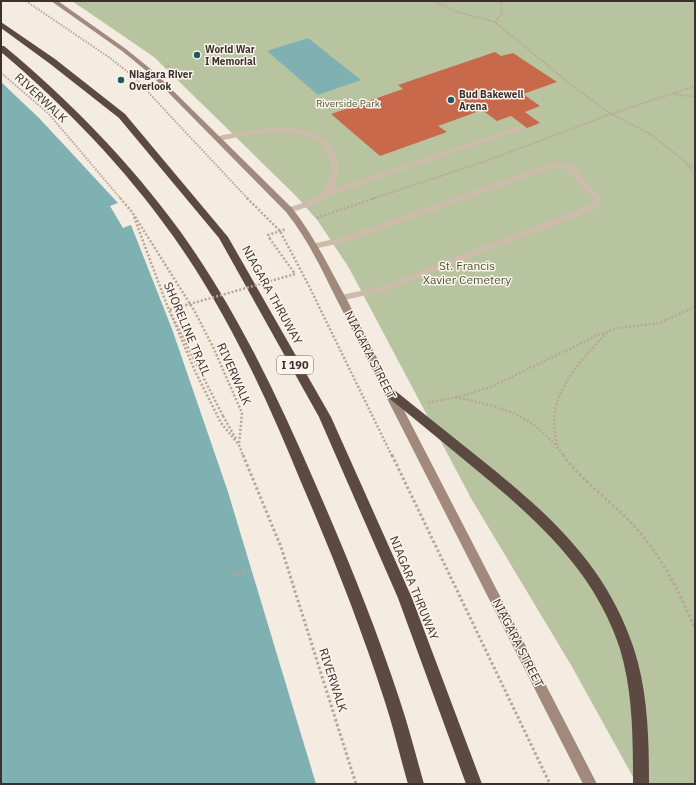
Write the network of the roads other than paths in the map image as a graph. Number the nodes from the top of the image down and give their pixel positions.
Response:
1 (54, 1) edge
2 (1, 24) edge
3 (1, 48) edge
4 (520, 129) dead end
5 (218, 139) junction
6 (326, 194) junction
7 (289, 210) junction
8 (314, 246) junction
9 (341, 298) junction
10 (389, 392) junction
11 (416, 784) edge
12 (474, 784) edge
13 (590, 784) edge
14 (641, 784) edge

1 - 5 main road, NIAGARA STREET
2 - 12 highway, NIAGARA THRUWAY / I 190
3 - 11 highway, I 190
4 - 6 lane
5 - 6 lane
5 - 7 main road, NIAGARA STREET
6 - 7 lane
7 - 8 main road, NIAGARA STREET
8 - 9 main road, NIAGARA STREET
8 - 9 lane
9 - 10 main road, NIAGARA STREET
10 - 13 main road, NIAGARA STREET
10 - 14 highway

